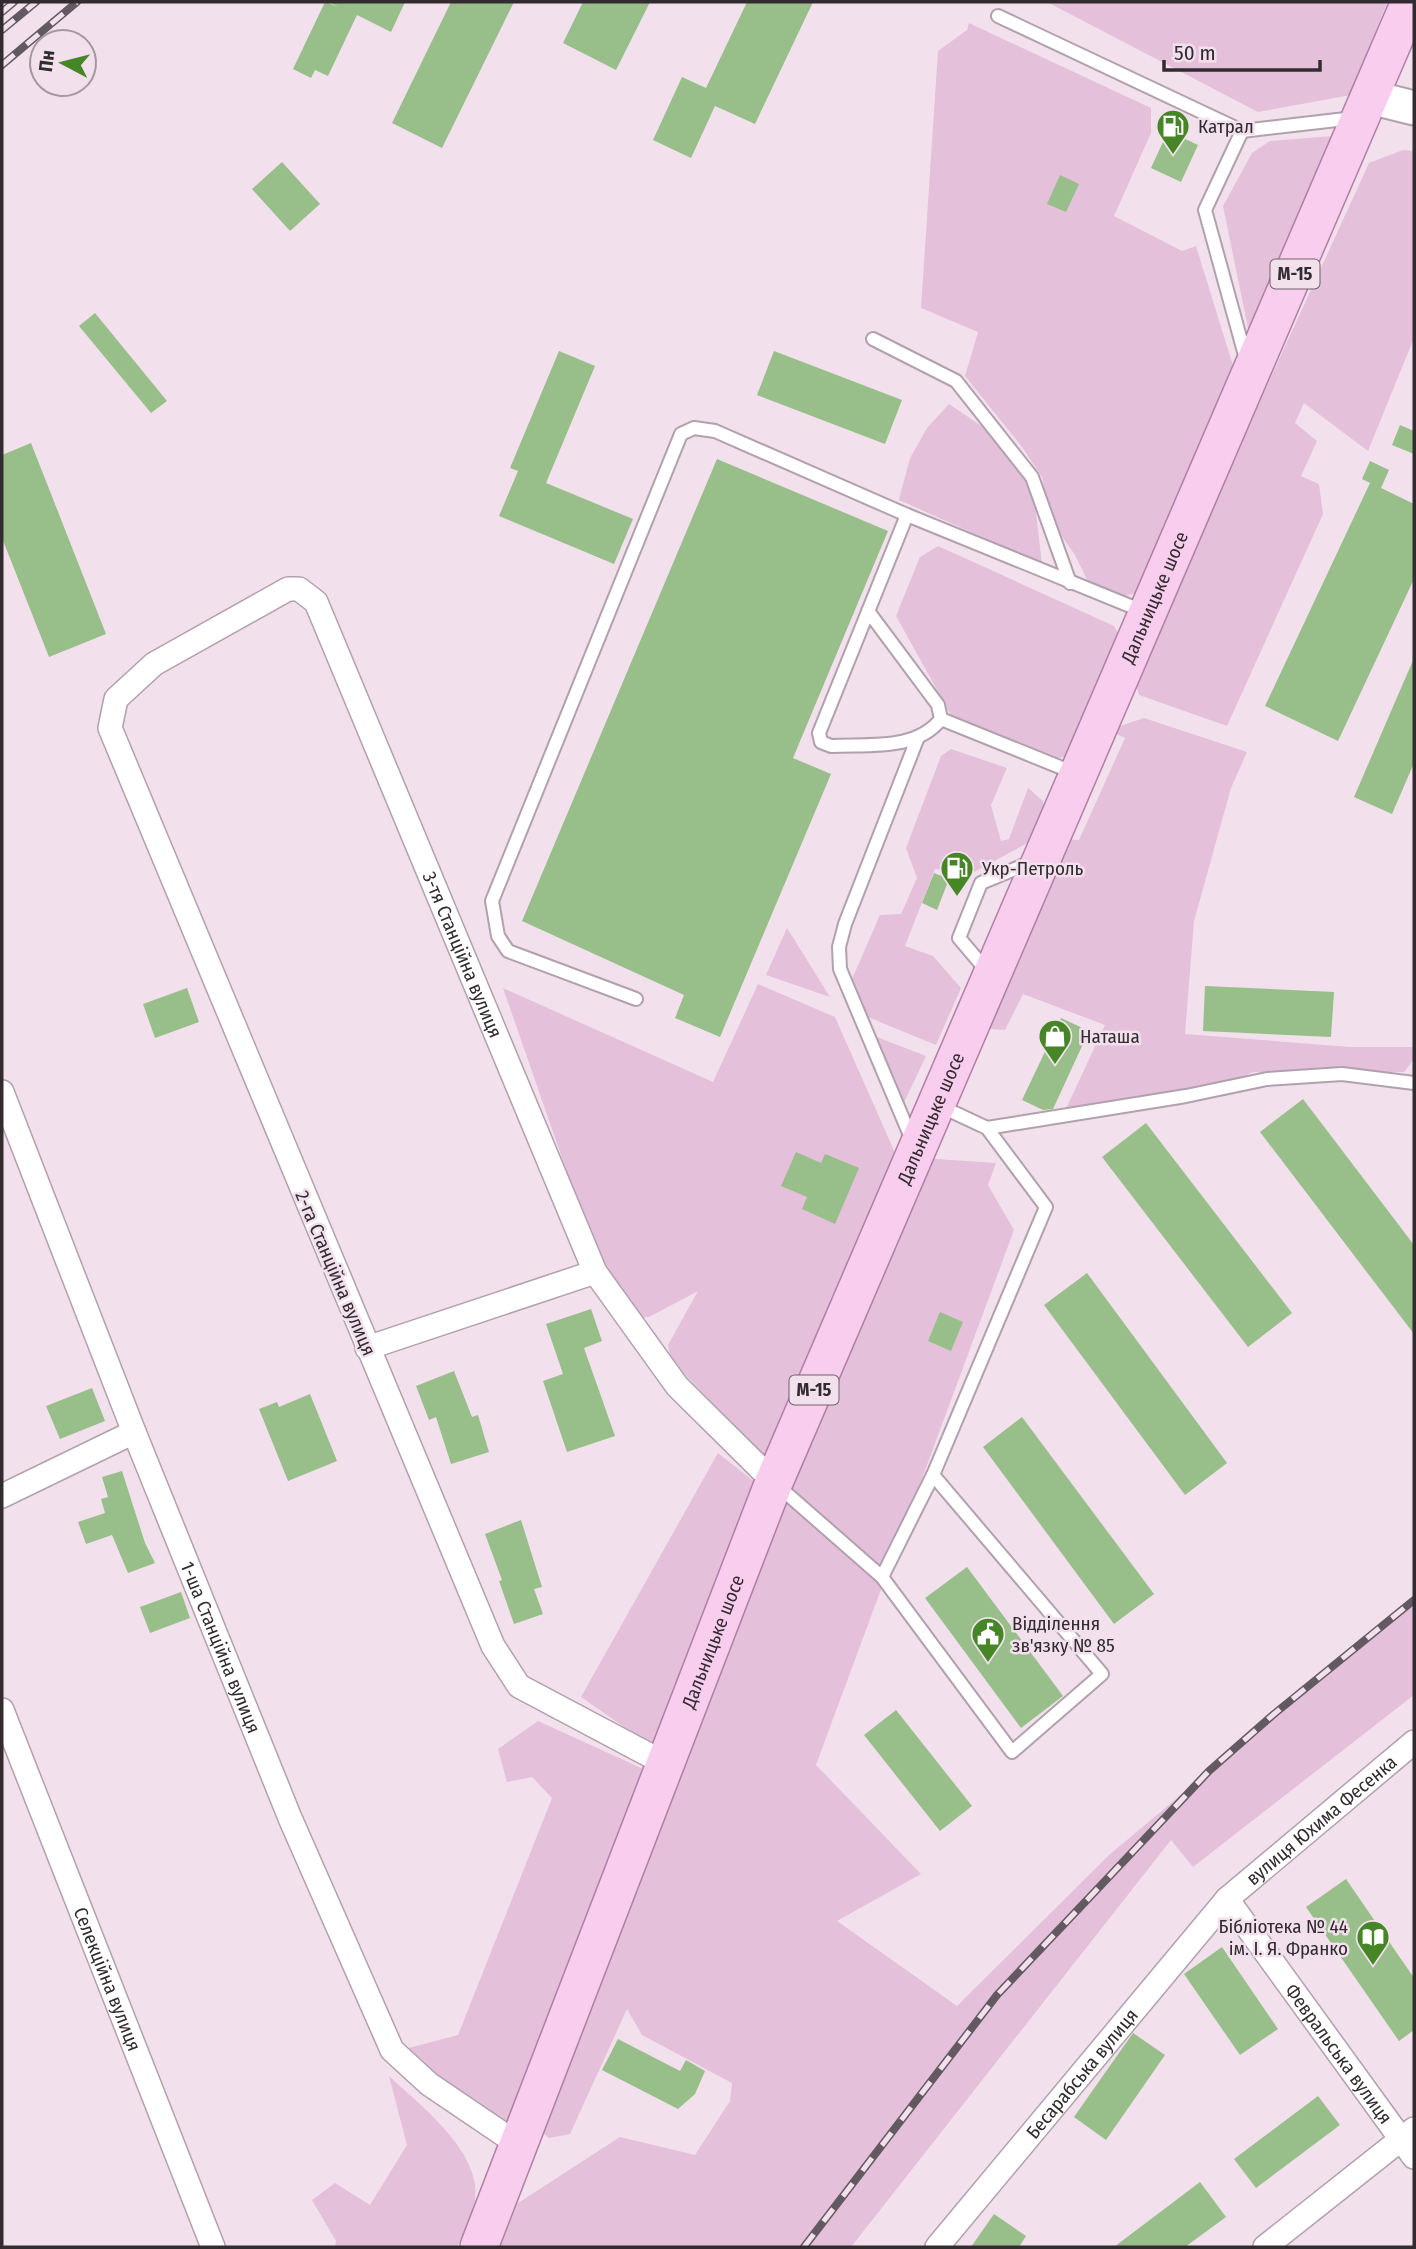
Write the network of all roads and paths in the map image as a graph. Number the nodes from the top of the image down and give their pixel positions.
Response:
1 (1410, 2) edge
2 (998, 16) dead end
3 (1366, 107) junction
4 (1414, 108) edge
5 (1241, 131) junction
6 (873, 339) dead end
7 (1251, 376) junction
8 (906, 515) junction
9 (1070, 583) junction
10 (868, 611) junction
11 (1149, 614) junction
12 (116, 699) joint
13 (941, 719) junction
14 (918, 737) junction
15 (1078, 775) junction
16 (636, 999) dead end
17 (1414, 1083) edge
18 (2, 1092) edge
19 (936, 1104) junction
20 (987, 1128) junction
21 (916, 1150) junction
22 (595, 1272) junction
23 (367, 1349) junction
24 (134, 1432) junction
25 (933, 1475) junction
26 (774, 1482) junction
27 (2, 1496) edge
28 (881, 1577) junction
29 (2, 1710) edge
30 (1414, 1742) edge
31 (666, 1764) junction
32 (1227, 1899) junction
33 (1410, 2142) edge
34 (519, 2145) junction
35 (213, 2247) edge
36 (480, 2247) edge
37 (937, 2247) edge
38 (1265, 2247) edge

1 - 3 main road, Дальницьке шосе / М-15
2 - 5 lane
3 - 4 street
3 - 5 lane
3 - 7 main road, Дальницьке шосе / М-15
5 - 7 lane
6 - 9 lane
7 - 11 main road, Дальницьке шосе / М-15
8 - 9 lane
8 - 10 lane
8 - 16 lane
9 - 11 lane
10 - 13 lane
10 - 14 lane
11 - 15 main road, Дальницьке шосе / М-15
12 - 22 street, 3-тя Станційна вулиця
12 - 23 street, 2-га Станційна вулиця
13 - 14 lane
13 - 15 lane
14 - 21 lane
15 - 19 main road, Дальницьке шосе / М-15
17 - 20 lane
18 - 24 street, 1-ша Станційна вулиця
19 - 20 lane
19 - 21 main road, Дальницьке шосе / М-15
20 - 25 lane
21 - 26 main road, Дальницьке шосе / М-15
22 - 23 street
22 - 26 street, 3-тя Станційна вулиця
23 - 31 street, 2-га Станційна вулиця
24 - 27 street
24 - 34 street, 1-ша Станційна вулиця
25 - 28 lane
25 - 28 lane
26 - 28 lane
26 - 31 main road, Дальницьке шосе / М-15
29 - 35 street, Селекційна вулиця
30 - 32 street, вулиця Юхима Фесенка
31 - 34 main road, Дальницьке шосе / М-15
32 - 33 street, Февральська вулиця
32 - 37 street, Бесарабська вулиця
33 - 38 street
34 - 36 main road, Дальницьке шосе / М-15

